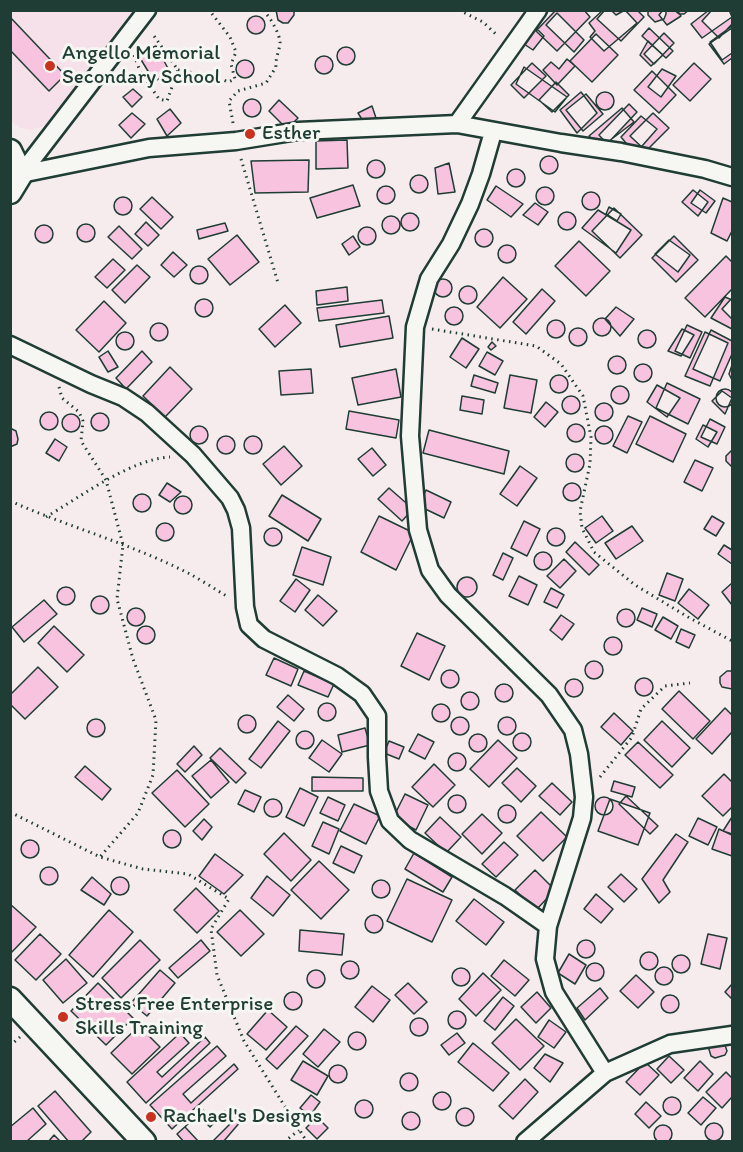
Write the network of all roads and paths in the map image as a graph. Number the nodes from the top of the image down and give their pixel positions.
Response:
1 (209, 10) edge
2 (263, 10) edge
3 (459, 10) edge
4 (538, 10) edge
5 (144, 14) edge
6 (127, 37) junction
7 (510, 47) junction
8 (178, 70) junction
9 (457, 124) junction
10 (493, 132) junction
11 (236, 141) junction
12 (10, 151) edge
13 (732, 177) edge
14 (16, 183) edge
15 (278, 283) dead end
16 (415, 327) junction
17 (10, 345) edge
18 (52, 365) junction
19 (193, 455) junction
20 (106, 480) junction
21 (10, 501) edge
22 (46, 517) junction
23 (123, 545) junction
24 (245, 607) junction
25 (732, 641) edge
26 (690, 683) dead end
27 (584, 796) junction
28 (10, 812) edge
29 (100, 857) junction
30 (548, 926) junction
31 (10, 999) edge
32 (732, 1035) edge
33 (605, 1073) junction
34 (300, 1130) junction
35 (144, 1142) edge
36 (284, 1142) edge
37 (307, 1142) edge
38 (525, 1142) edge

1 - 8 path
2 - 11 path
3 - 7 path
4 - 7 street
5 - 6 street
5 - 8 path
6 - 8 path
6 - 14 street
7 - 9 street
9 - 10 street
9 - 11 street
10 - 13 street
10 - 16 street
11 - 14 street
11 - 15 path
12 - 14 street
16 - 25 path
16 - 27 street
17 - 18 street
18 - 19 street
18 - 20 path
19 - 20 path
19 - 24 street
20 - 22 path
20 - 23 path
21 - 22 path
22 - 23 path
23 - 24 path
23 - 29 path
24 - 30 street
26 - 27 path
27 - 30 street
28 - 29 path
29 - 34 path
30 - 33 street
31 - 35 street
32 - 33 street
33 - 38 street
34 - 36 path
34 - 37 path

